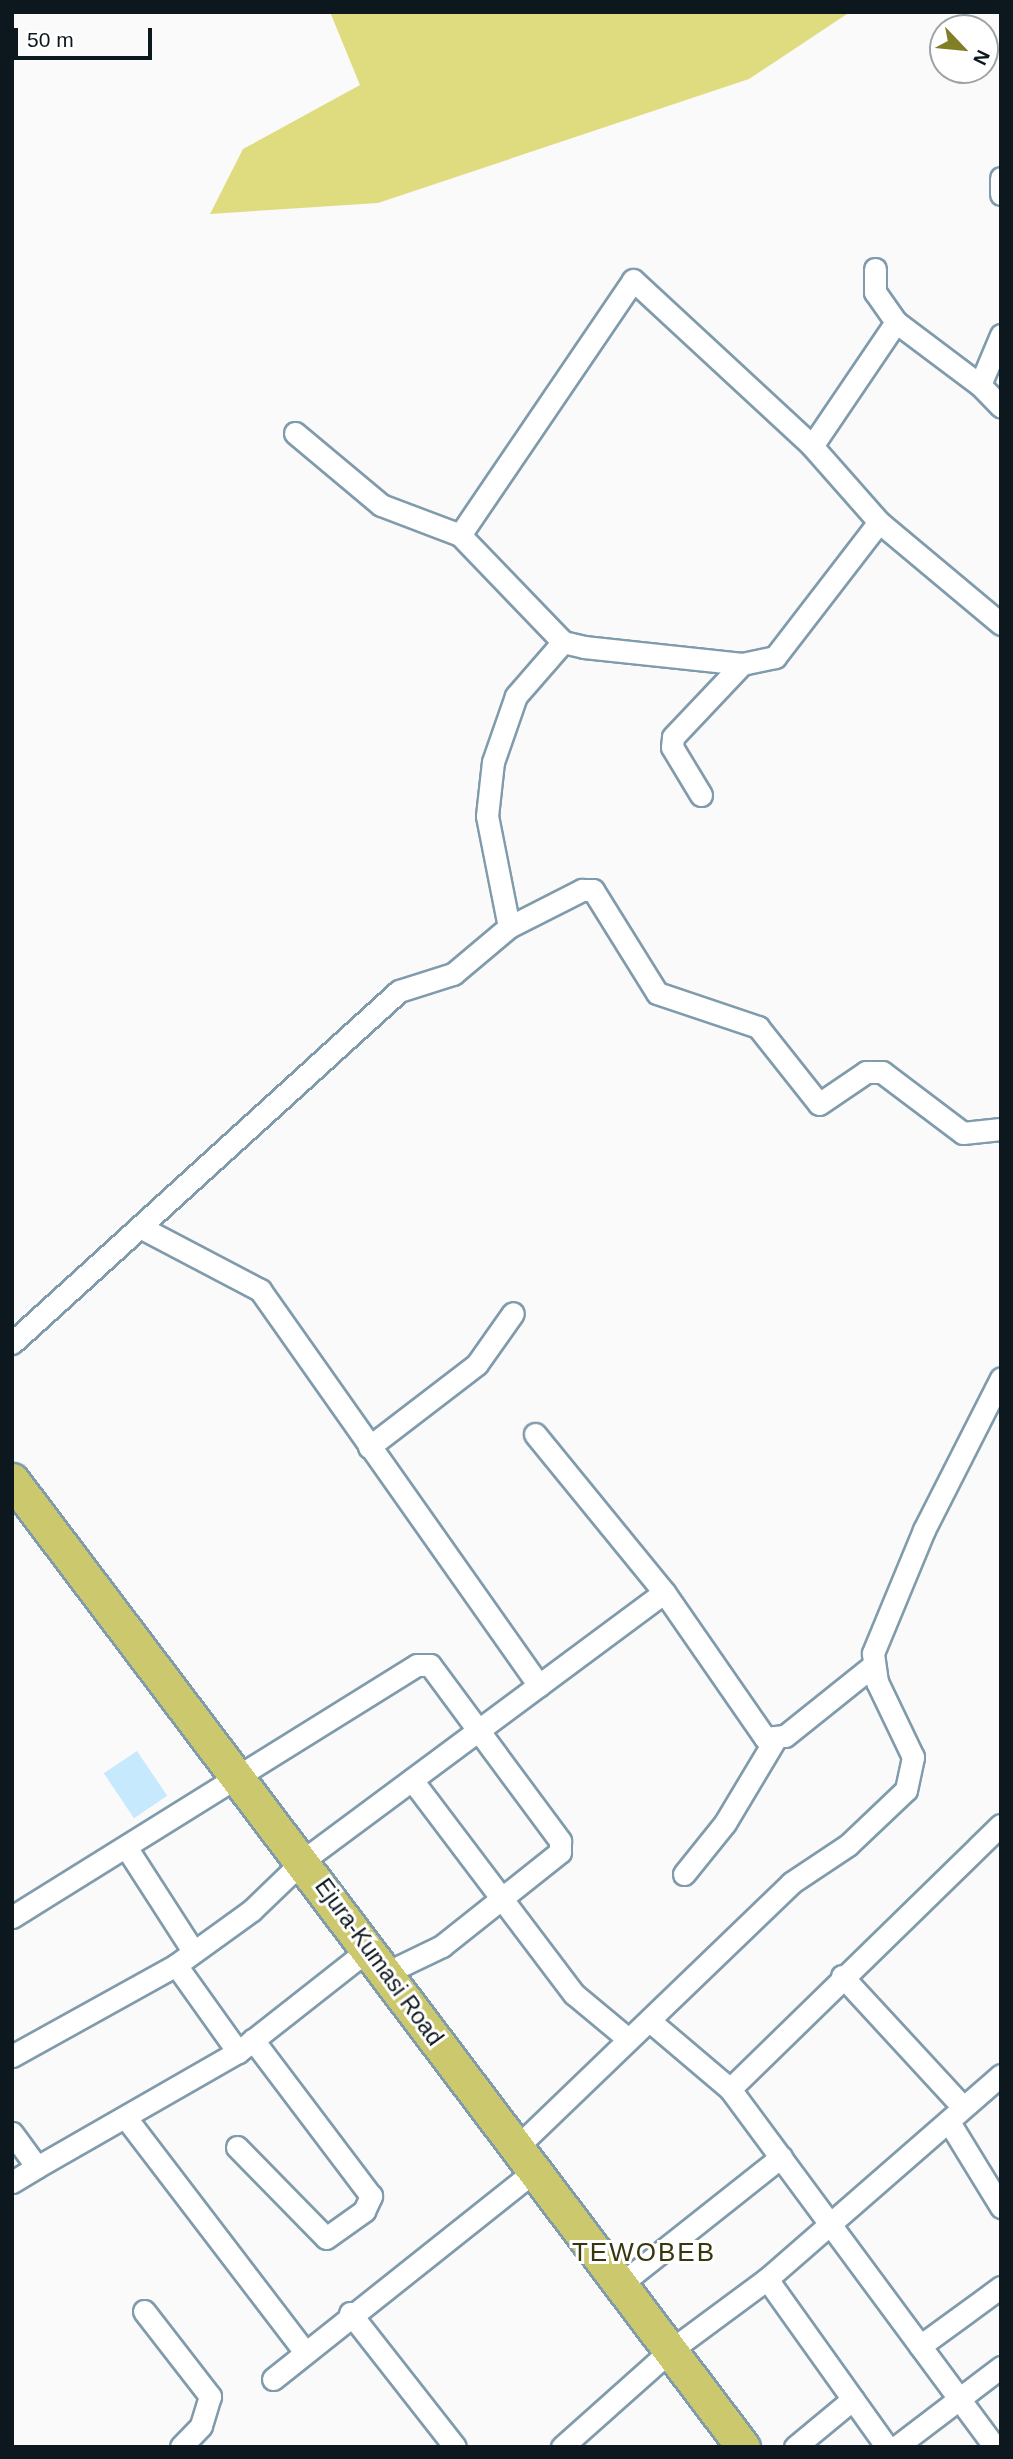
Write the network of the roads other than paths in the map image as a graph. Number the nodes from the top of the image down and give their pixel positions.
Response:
1 (1001, 178) edge
2 (1001, 194) edge
3 (875, 269) dead end
4 (896, 321) junction
5 (1001, 335) edge
6 (980, 385) junction
7 (1001, 407) edge
8 (295, 433) dead end
9 (812, 446) junction
10 (879, 522) junction
11 (460, 534) junction
12 (1001, 624) edge
13 (563, 642) junction
14 (742, 664) junction
15 (701, 796) dead end
16 (509, 927) junction
17 (1001, 1129) edge
18 (140, 1227) junction
19 (513, 1313) dead end
20 (12, 1343) edge
21 (1001, 1378) edge
22 (535, 1434) dead end
23 (369, 1447) junction
24 (12, 1480) edge
25 (664, 1592) junction
26 (871, 1667) junction
27 (539, 1686) junction
28 (481, 1729) junction
29 (774, 1741) junction
30 (242, 1778) junction
31 (412, 1780) junction
32 (1001, 1825) edge
33 (126, 1847) junction
34 (305, 1859) junction
35 (684, 1874) dead end
36 (503, 1900) junction
37 (12, 1917) edge
38 (185, 1958) junction
39 (378, 1961) junction
40 (842, 1976) junction
41 (651, 2022) junction
42 (628, 2039) junction
43 (246, 2046) junction
44 (12, 2056) edge
45 (1001, 2075) edge
46 (730, 2089) junction
47 (956, 2114) junction
48 (127, 2118) junction
49 (12, 2133) edge
50 (237, 2147) dead end
51 (781, 2157) junction
52 (524, 2160) junction
53 (37, 2167) junction
54 (12, 2182) edge
55 (999, 2199) edge
56 (827, 2224) junction
57 (767, 2279) junction
58 (622, 2283) junction
59 (1001, 2287) edge
60 (144, 2311) dead end
61 (350, 2313) junction
62 (920, 2346) junction
63 (671, 2350) junction
64 (305, 2352) junction
65 (1001, 2367) edge
66 (274, 2379) dead end
67 (853, 2399) junction
68 (958, 2399) junction
69 (181, 2447) edge
70 (455, 2447) edge
71 (562, 2447) edge
72 (743, 2447) edge
73 (795, 2447) edge
74 (887, 2447) edge
75 (896, 2447) edge
76 (995, 2447) edge

1 - 2 street
3 - 4 street
4 - 6 street
4 - 9 street
5 - 6 street
6 - 7 street
8 - 11 street
9 - 10 street
9 - 11 street
10 - 12 street
10 - 14 street
11 - 13 street
13 - 14 street
13 - 16 street
14 - 15 street
16 - 17 street
16 - 18 street
18 - 20 street
18 - 23 street
19 - 23 street
21 - 26 street
22 - 25 street
23 - 27 street
24 - 30 main road, Ejura-Kumasi Road
25 - 27 street
25 - 29 street
26 - 29 street
26 - 41 street
27 - 28 street
28 - 30 street
28 - 31 street
28 - 36 street
29 - 35 street
30 - 33 street
30 - 34 main road, Ejura-Kumasi Road
31 - 34 street
31 - 36 street
32 - 40 street
33 - 37 street
33 - 38 street
34 - 38 street
34 - 39 main road, Ejura-Kumasi Road
36 - 39 street
36 - 42 street
38 - 43 street
38 - 44 street
39 - 43 street
39 - 52 main road, Ejura-Kumasi Road
40 - 46 street
40 - 47 street
41 - 42 street
41 - 46 street
42 - 52 street
43 - 48 street
43 - 50 street
45 - 47 street
46 - 51 street
47 - 55 street
47 - 56 street
48 - 53 street
48 - 64 street
49 - 53 street
51 - 56 street
51 - 58 street
52 - 58 main road, Ejura-Kumasi Road
52 - 61 street
53 - 54 street
56 - 57 street
56 - 62 street
57 - 63 street
57 - 67 street
58 - 63 main road, Ejura-Kumasi Road
59 - 62 street
60 - 69 street
61 - 64 street
61 - 70 street
62 - 68 street
63 - 71 street
63 - 72 main road, Ejura-Kumasi Road
64 - 66 street
65 - 68 street
67 - 73 street
67 - 74 street
68 - 75 street
68 - 76 street

